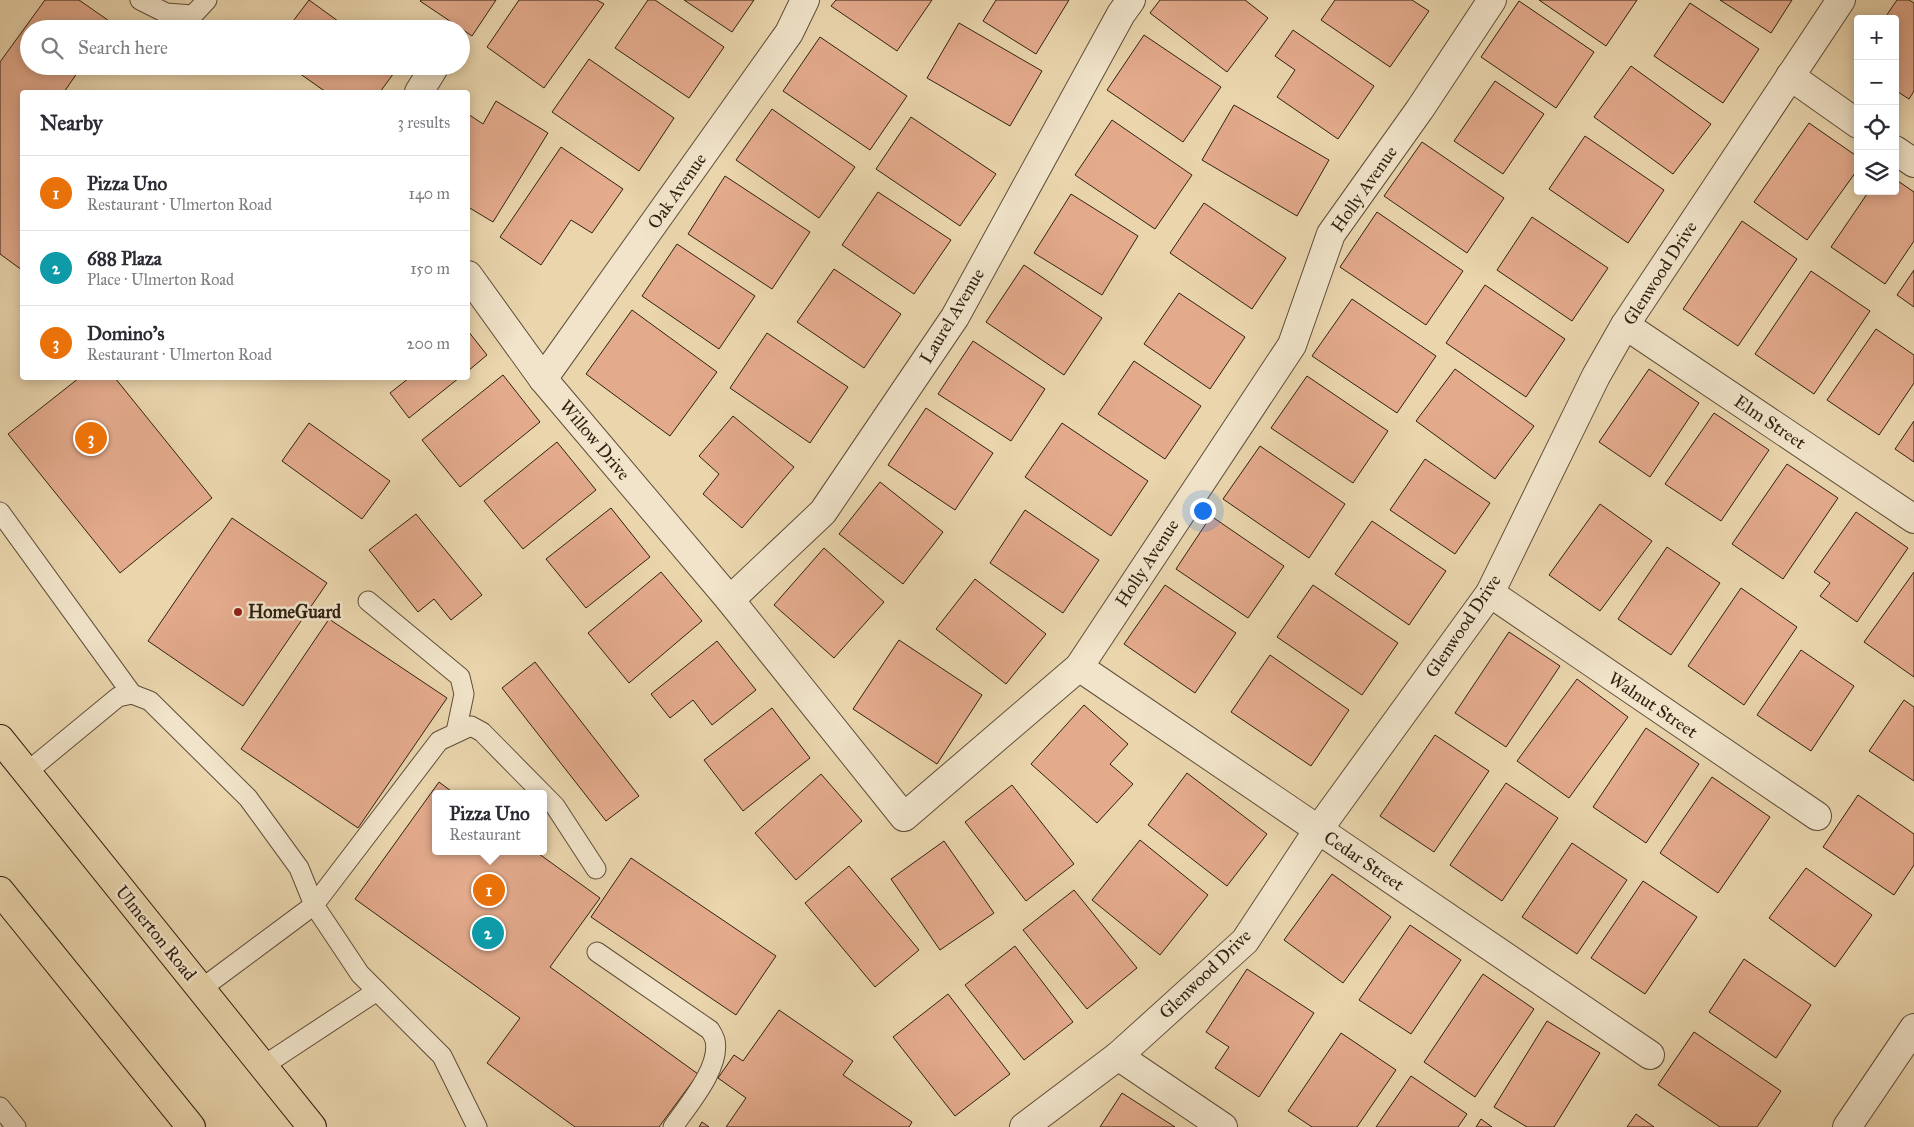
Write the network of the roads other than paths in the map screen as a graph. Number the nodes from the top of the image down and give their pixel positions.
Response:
1 (140, 0) edge
2 (208, 0) edge
3 (806, 0) edge
4 (1131, 0) edge
5 (1492, 0) edge
6 (1841, 0) edge
7 (430, 75) edge
8 (1790, 76) junction
9 (421, 90) edge
10 (1854, 121) edge
11 (1899, 153) edge
12 (1914, 163) edge
13 (470, 279) edge
14 (1625, 325) junction
15 (543, 379) junction
16 (0, 512) edge
17 (1914, 519) edge
18 (1490, 593) junction
19 (730, 600) junction
20 (368, 601) dead end
21 (1079, 667) junction
22 (132, 694) junction
23 (456, 732) junction
24 (0, 739) edge
25 (26, 772) junction
26 (539, 790) edge
27 (547, 798) edge
28 (1817, 816) dead end
29 (1318, 830) junction
30 (596, 869) dead end
31 (0, 891) edge
32 (314, 906) junction
33 (596, 952) dead end
34 (201, 989) junction
35 (377, 991) junction
36 (1914, 1028) edge
37 (1650, 1055) dead end
38 (1118, 1056) junction
39 (263, 1066) junction
40 (0, 1107) edge
41 (16, 1127) edge
42 (191, 1127) edge
43 (312, 1127) edge
44 (477, 1127) edge
45 (673, 1127) edge
46 (1024, 1127) edge
47 (1223, 1127) edge
48 (1847, 1127) edge

1 - 2 lane
3 - 15 street, Oak Avenue
4 - 19 street, Laurel Avenue
5 - 21 street, Holly Avenue
6 - 8 street, Glenwood Drive
7 - 9 street
8 - 10 street
8 - 14 street, Glenwood Drive
11 - 12 street
13 - 15 street, Willow Drive
14 - 17 street, Elm Street
14 - 18 street, Glenwood Drive
15 - 19 street, Willow Drive
16 - 22 lane
18 - 28 street, Walnut Street
18 - 29 street, Glenwood Drive
19 - 21 street, Holly Avenue
20 - 23 lane
21 - 29 street, Cedar Street
22 - 25 lane
22 - 32 lane
23 - 26 lane
23 - 32 lane
24 - 25 main road, Ulmerton Road
25 - 34 main road, Ulmerton Road
27 - 30 lane
29 - 37 street, Cedar Street
29 - 38 street, Glenwood Drive
31 - 42 main road
32 - 34 lane
32 - 35 lane
33 - 45 lane
34 - 39 main road, Ulmerton Road
35 - 39 lane
35 - 44 lane
36 - 48 street
38 - 46 street, Glenwood Drive
38 - 47 street
39 - 43 main road, Ulmerton Road
40 - 41 lane

